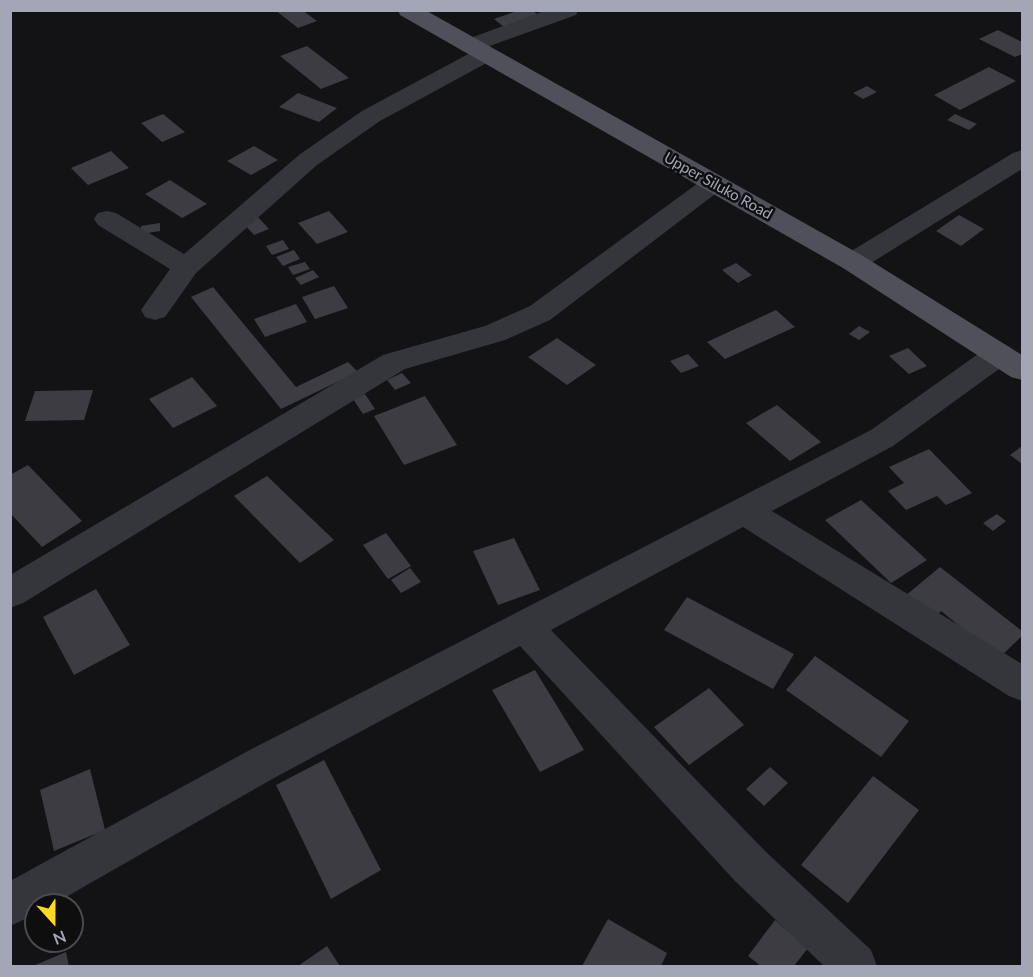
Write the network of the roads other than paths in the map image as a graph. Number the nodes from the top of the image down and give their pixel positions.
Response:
1 (408, 10) edge
2 (568, 10) edge
3 (477, 51) junction
4 (1023, 158) edge
5 (714, 183) junction
6 (853, 262) junction
7 (155, 310) dead end
8 (1011, 362) edge
9 (744, 511) junction
10 (10, 592) edge
11 (524, 626) junction
12 (1023, 684) edge
13 (10, 905) edge
14 (855, 966) edge

1 - 3 main road, Upper Siluko Road
2 - 3 street
3 - 5 main road, Upper Siluko Road
3 - 7 street
4 - 6 street
5 - 6 main road, Upper Siluko Road
5 - 10 street
6 - 8 main road, Upper Siluko Road
8 - 9 street
9 - 11 street
9 - 12 street
11 - 13 street
11 - 14 street

